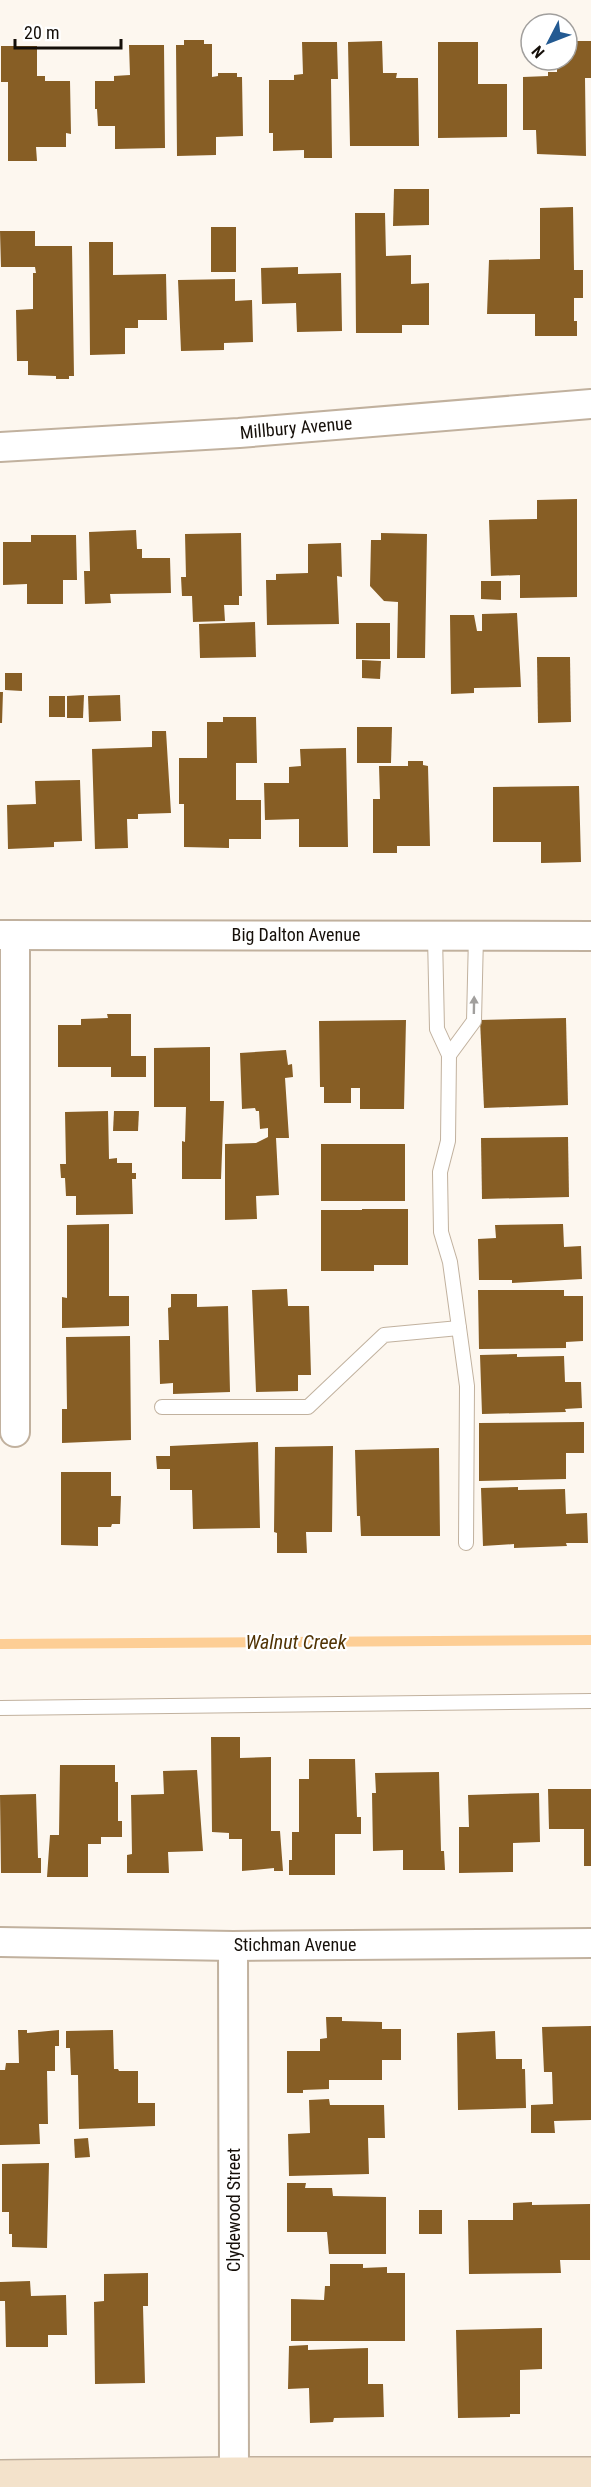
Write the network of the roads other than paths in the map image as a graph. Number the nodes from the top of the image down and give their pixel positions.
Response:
1 (591, 404) edge
2 (0, 447) edge
3 (7, 935) edge
4 (435, 936) junction
5 (476, 936) junction
6 (591, 936) edge
7 (449, 1055) junction
8 (459, 1328) junction
9 (162, 1407) dead end
10 (15, 1432) dead end
11 (466, 1543) dead end
12 (591, 1701) edge
13 (0, 1708) edge
14 (0, 1942) edge
15 (591, 1943) edge
16 (233, 1946) junction
17 (234, 2474) junction
18 (591, 2474) edge
19 (0, 2477) edge

1 - 2 street, Millbury Avenue
3 - 4 street, Big Dalton Avenue
3 - 10 street
4 - 5 street, Big Dalton Avenue
4 - 7 lane
5 - 6 street, Big Dalton Avenue
7 -> 5 lane
7 - 8 lane
8 - 9 lane
8 - 11 lane
12 - 13 lane
14 - 16 street, Stichman Avenue
15 - 16 street, Stichman Avenue
16 - 17 street, Clydewood Street
17 - 18 street
17 - 19 street

